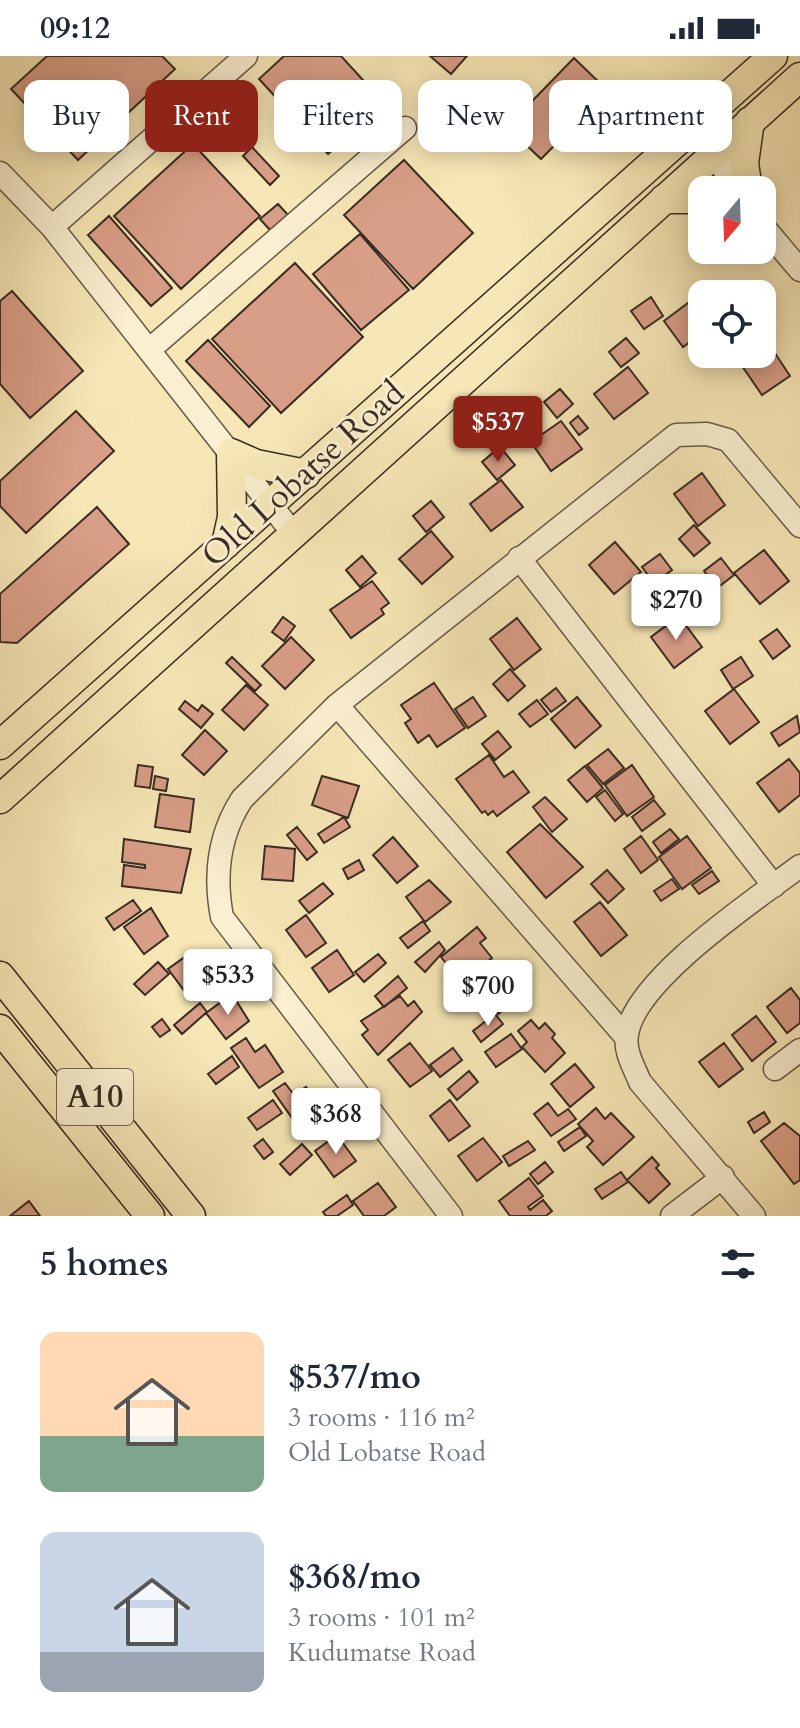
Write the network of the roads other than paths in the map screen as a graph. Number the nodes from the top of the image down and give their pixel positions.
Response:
1 (246, 56) edge
2 (773, 56) edge
3 (800, 77) edge
4 (732, 93) edge
5 (750, 121) junction
6 (405, 128) dead end
7 (732, 137) edge
8 (666, 152) edge
9 (716, 152) joint
10 (0, 173) edge
11 (730, 176) edge
12 (746, 176) edge
13 (664, 199) junction
14 (688, 199) edge
15 (52, 227) junction
16 (776, 242) edge
17 (800, 270) edge
18 (149, 350) junction
19 (231, 453) junction
20 (306, 474) junction
21 (272, 504) junction
22 (800, 526) edge
23 (292, 532) junction
24 (226, 544) junction
25 (519, 558) junction
26 (337, 705) junction
27 (0, 745) edge
28 (2, 805) edge
29 (800, 866) edge
30 (774, 886) junction
31 (0, 976) edge
32 (0, 1029) edge
33 (626, 1037) junction
34 (800, 1050) edge
35 (775, 1069) dead end
36 (723, 1177) junction
37 (150, 1216) edge
38 (191, 1216) edge
39 (451, 1216) edge
40 (672, 1216) edge
41 (754, 1216) edge

1 - 15 street
2 - 4 main road
3 - 5 main road, Old Lobatse Road
5 - 7 main road, Old Lobatse Road
5 - 12 main road
6 - 18 street
8 - 20 main road
9 - 11 street
9 - 13 main road, Old Lobatse Road
10 - 15 street
13 - 14 main road
13 - 23 main road, Old Lobatse Road
15 - 18 street
16 - 17 street
18 - 19 street
19 - 20 main road
19 - 21 street
19 - 24 main road
20 - 21 main road
21 - 23 street
21 - 24 main road
22 - 25 street
23 - 28 main road, Old Lobatse Road
24 - 27 main road
25 - 26 street
25 - 30 street
26 - 33 street
26 - 39 street
29 - 30 street
30 - 33 street
31 - 38 main road, A10
32 - 37 main road, A10
33 - 36 street
34 - 35 street
36 - 40 street
36 - 41 street

